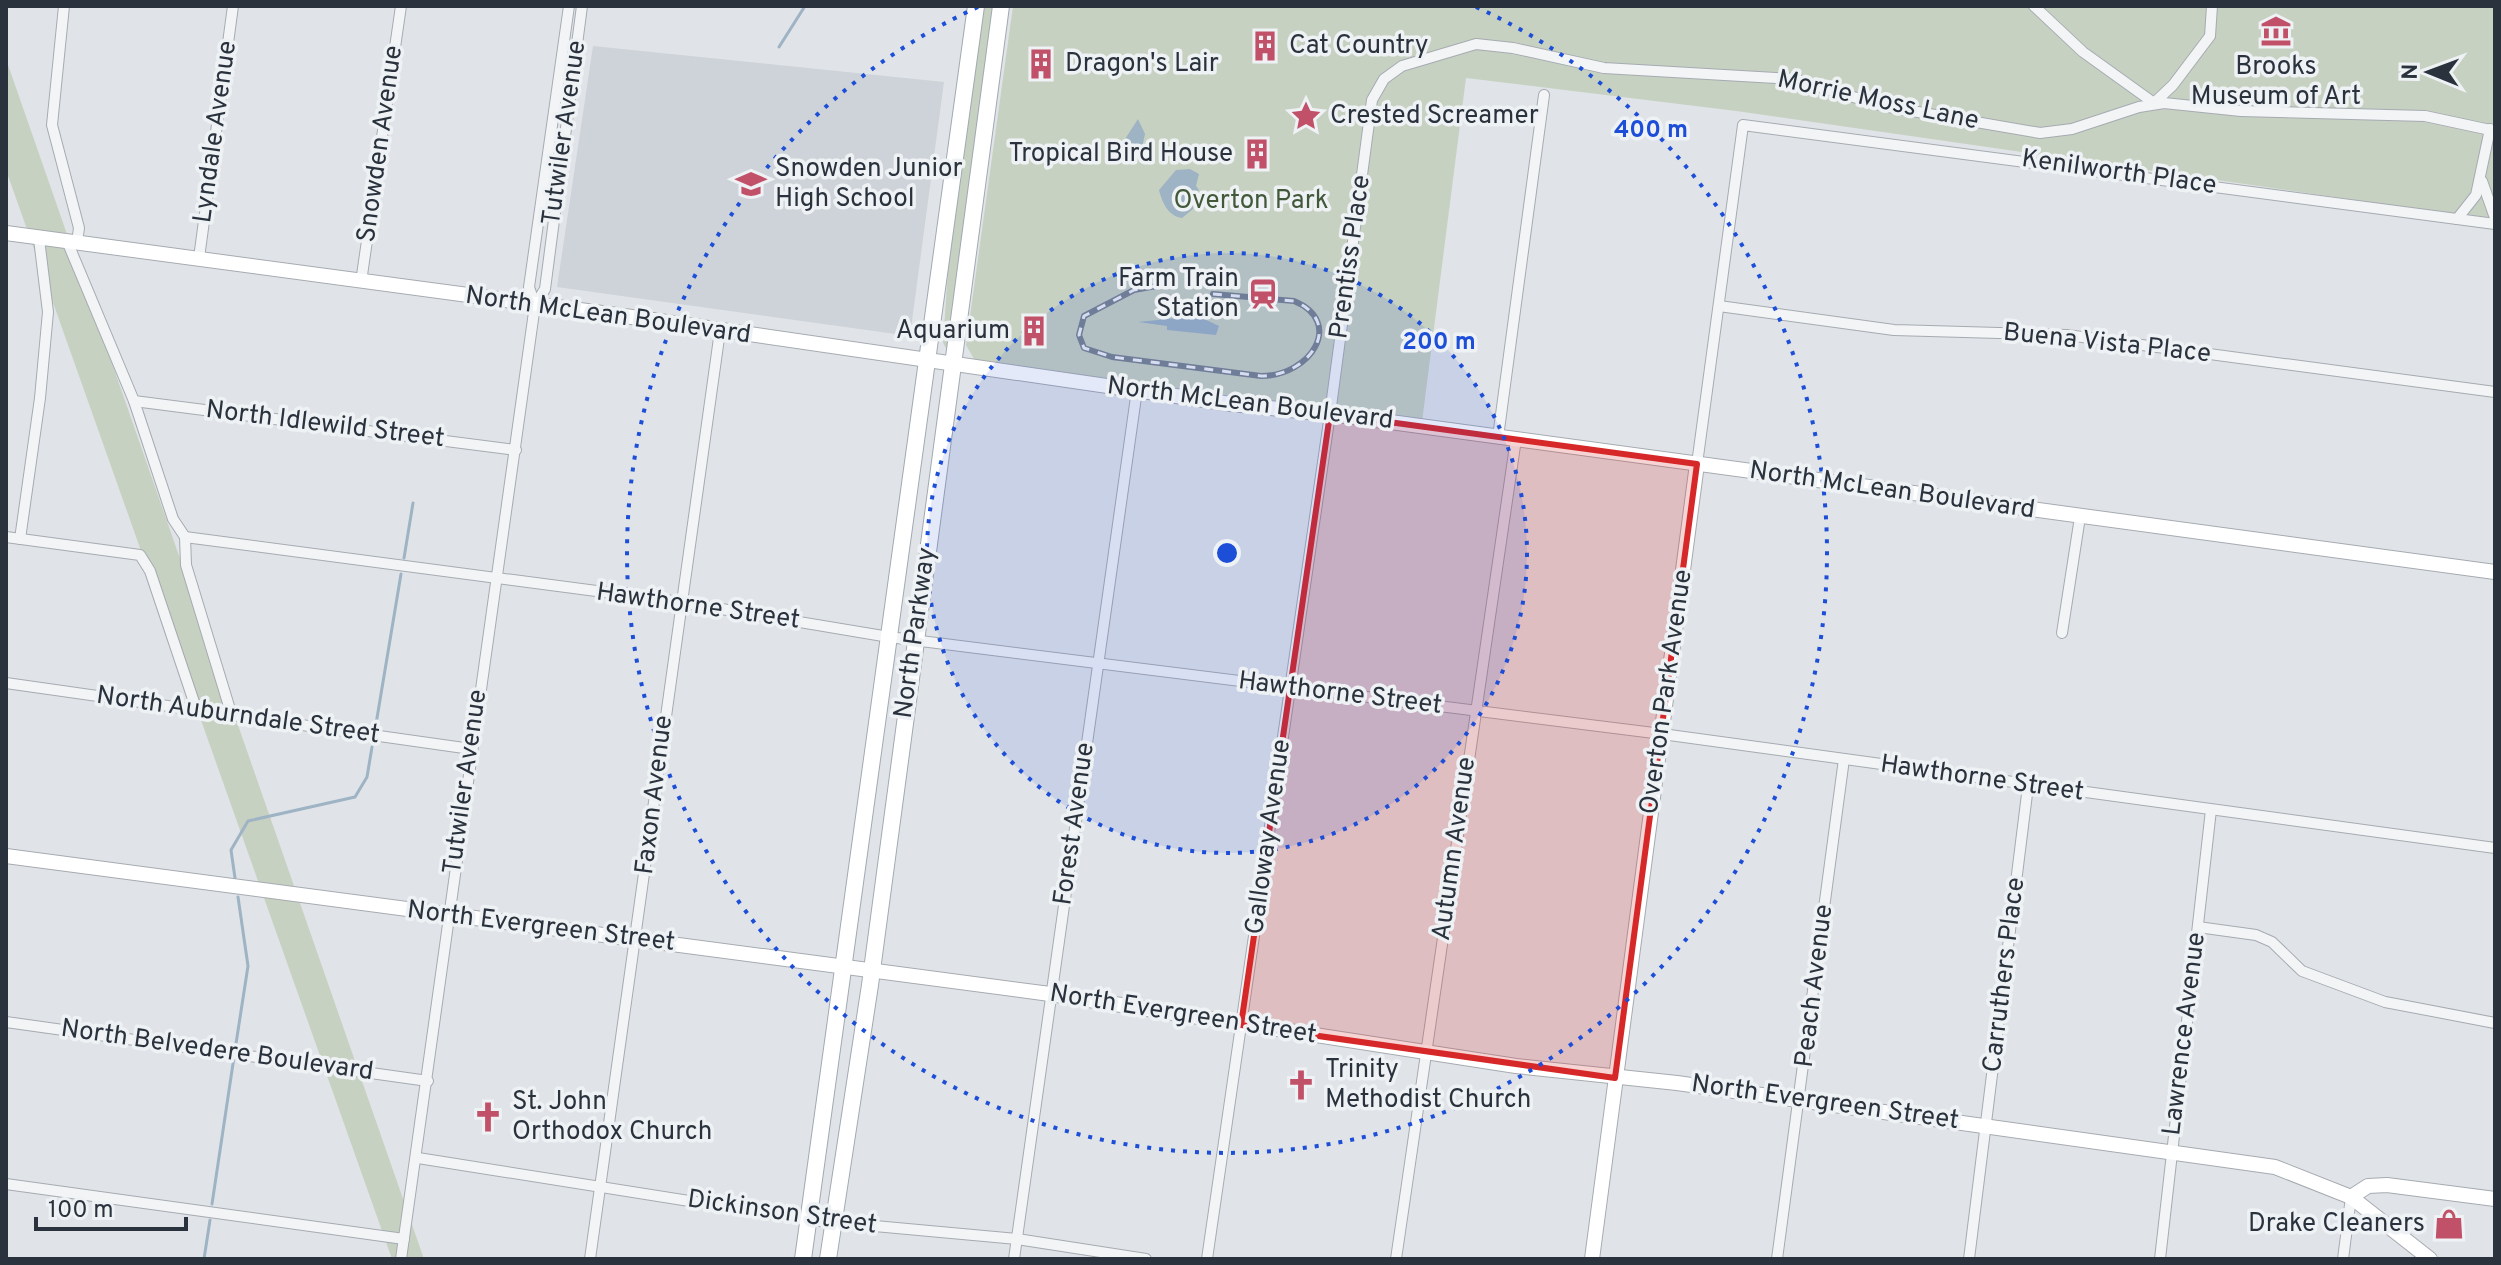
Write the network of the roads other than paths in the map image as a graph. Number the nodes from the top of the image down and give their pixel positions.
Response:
1 (64, 6) edge
2 (233, 6) edge
3 (401, 6) edge
4 (569, 6) edge
5 (582, 6) edge
6 (976, 6) edge
7 (1001, 6) edge
8 (2034, 6) edge
9 (2212, 6) edge
10 (1544, 95) dead end
11 (1372, 100) joint
12 (2154, 103) junction
13 (554, 119) junction
14 (567, 121) junction
15 (1743, 125) joint
16 (2492, 130) edge
17 (2482, 179) junction
18 (2495, 218) edge
19 (2457, 219) junction
20 (2495, 224) edge
21 (6, 233) edge
22 (39, 239) junction
23 (72, 241) junction
24 (199, 258) junction
25 (361, 282) junction
26 (535, 305) junction
27 (1719, 306) junction
28 (720, 331) junction
29 (927, 362) junction
30 (953, 364) junction
31 (1137, 390) junction
32 (2495, 392) edge
33 (134, 401) junction
34 (1330, 414) junction
35 (1498, 437) junction
36 (1516, 439) junction
37 (516, 450) junction
38 (1697, 464) junction
39 (2080, 517) junction
40 (6, 537) edge
41 (185, 537) junction
42 (20, 539) junction
43 (2495, 572) edge
44 (497, 579) junction
45 (680, 602) junction
46 (2062, 633) dead end
47 (889, 637) junction
48 (915, 639) junction
49 (1098, 662) junction
50 (6, 683) edge
51 (1290, 689) junction
52 (1475, 710) junction
53 (197, 711) junction
54 (232, 716) junction
55 (1662, 734) junction
56 (471, 749) junction
57 (1844, 759) junction
58 (2028, 786) junction
59 (2211, 810) junction
60 (2495, 848) edge
61 (6, 856) edge
62 (447, 915) junction
63 (2198, 927) junction
64 (637, 940) junction
65 (844, 969) junction
66 (872, 972) junction
67 (1050, 994) junction
68 (6, 1022) edge
69 (2495, 1023) edge
70 (1241, 1025) junction
71 (1427, 1052) junction
72 (1615, 1078) junction
73 (428, 1081) junction
74 (1801, 1100) junction
75 (1987, 1125) junction
76 (2172, 1151) junction
77 (418, 1158) junction
78 (6, 1184) edge
79 (601, 1186) junction
80 (2351, 1197) junction
81 (2495, 1199) edge
82 (809, 1220) junction
83 (834, 1222) junction
84 (404, 1239) junction
85 (1017, 1239) junction
86 (401, 1259) edge
87 (590, 1259) edge
88 (803, 1259) edge
89 (828, 1259) edge
90 (1014, 1259) edge
91 (1146, 1259) edge
92 (1207, 1259) edge
93 (1396, 1259) edge
94 (1592, 1259) edge
95 (1777, 1259) edge
96 (1969, 1259) edge
97 (2160, 1259) edge
98 (2343, 1259) edge
99 (2430, 1259) edge

1 - 23 street
2 - 24 street, Lyndale Avenue
3 - 25 street, Snowden Avenue
4 - 13 street, Tutwiler Avenue
5 - 14 street, Tutwiler Avenue
6 - 29 main road, North Parkway
7 - 30 main road, North Parkway
8 - 12 street
9 - 12 street
10 - 35 street
11 - 12 street, Morrie Moss Lane
11 - 34 street, Prentiss Place
12 - 16 street, Morrie Moss Lane
13 - 14 street
13 - 26 street, Tutwiler Avenue
14 - 26 street, Tutwiler Avenue
15 - 19 street, Kenilworth Place
15 - 27 street, Overton Park Avenue
16 - 17 street
17 - 18 street
17 - 19 street
19 - 20 street, Kenilworth Place
21 - 22 street, North McLean Boulevard
22 - 23 street, North McLean Boulevard
22 - 42 street
23 - 24 street, North McLean Boulevard
23 - 33 street
24 - 25 street, North McLean Boulevard
25 - 26 street, North McLean Boulevard
26 - 28 street, North McLean Boulevard
26 - 37 street, Tutwiler Avenue
27 - 32 street, Buena Vista Place
27 - 38 street, Overton Park Avenue
28 - 29 street, North McLean Boulevard
28 - 45 street, Faxon Avenue
29 - 30 street, North McLean Boulevard
29 - 47 main road, North Parkway
30 - 31 street, North McLean Boulevard
30 - 48 main road, North Parkway
31 - 34 street, North McLean Boulevard
31 - 49 street, Forest Avenue
33 - 37 street, North Idlewild Street
33 - 41 street
34 - 35 street, North McLean Boulevard
34 - 51 street, Galloway Avenue
35 - 36 street, North McLean Boulevard
36 - 38 street, North McLean Boulevard
36 - 52 street, Autumn Avenue
37 - 44 street, Tutwiler Avenue
38 - 39 street, North McLean Boulevard
38 - 55 street, Overton Park Avenue
39 - 43 street, North McLean Boulevard
39 - 46 street
40 - 42 street
41 - 44 street, Hawthorne Street
41 - 54 street
42 - 53 street
44 - 45 street, Hawthorne Street
44 - 56 street, Tutwiler Avenue
45 - 47 street, Hawthorne Street
45 - 64 street, Faxon Avenue
47 - 48 street, Hawthorne Street
47 - 65 main road, North Parkway
48 - 49 street, Hawthorne Street
48 - 66 main road, North Parkway
49 - 51 street, Hawthorne Street
49 - 67 street, Forest Avenue
50 - 53 street, North Auburndale Street
51 - 52 street, Hawthorne Street
51 - 70 street, Galloway Avenue
52 - 55 street, Hawthorne Street
52 - 71 street, Autumn Avenue
53 - 54 street, North Auburndale Street
54 - 56 street, North Auburndale Street
55 - 57 street, Hawthorne Street
55 - 72 street, Overton Park Avenue
56 - 62 street, Tutwiler Avenue
57 - 58 street, Hawthorne Street
57 - 74 street, Peach Avenue
58 - 59 street, Hawthorne Street
58 - 75 street, Carruthers Place
59 - 60 street, Hawthorne Street
59 - 63 street, Lawrence Avenue
61 - 62 street, North Evergreen Street
62 - 64 street, North Evergreen Street
62 - 73 street, Tutwiler Avenue
63 - 69 street
63 - 76 street, Lawrence Avenue
64 - 65 street, North Evergreen Street
64 - 79 street, Faxon Avenue
65 - 66 street, North Evergreen Street
65 - 82 main road, North Parkway
66 - 67 street, North Evergreen Street
66 - 83 main road, North Parkway
67 - 70 street, North Evergreen Street
67 - 85 street, Forest Avenue
68 - 73 street, North Belvedere Boulevard
70 - 71 street, North Evergreen Street
70 - 92 street, Galloway Avenue
71 - 72 street, North Evergreen Street
71 - 93 street, Autumn Avenue
72 - 74 street, North Evergreen Street
72 - 94 street, Overton Park Avenue
73 - 77 street, Tutwiler Avenue
74 - 75 street, North Evergreen Street
74 - 95 street, Peach Avenue
75 - 76 street, North Evergreen Street
75 - 96 street, Carruthers Place
76 - 80 street, North Evergreen Street
76 - 97 street, Lawrence Avenue
77 - 79 street, Dickinson Street
77 - 84 street, Tutwiler Avenue
78 - 84 street
79 - 82 street, Dickinson Street
79 - 87 street, Faxon Avenue
80 - 81 street
80 - 98 street
80 - 99 street
82 - 83 street, Dickinson Street
82 - 88 main road, North Parkway
83 - 85 street, Dickinson Street
83 - 89 main road, North Parkway
84 - 86 street, Tutwiler Avenue
85 - 90 street, Forest Avenue
85 - 91 street, Dickinson Street

